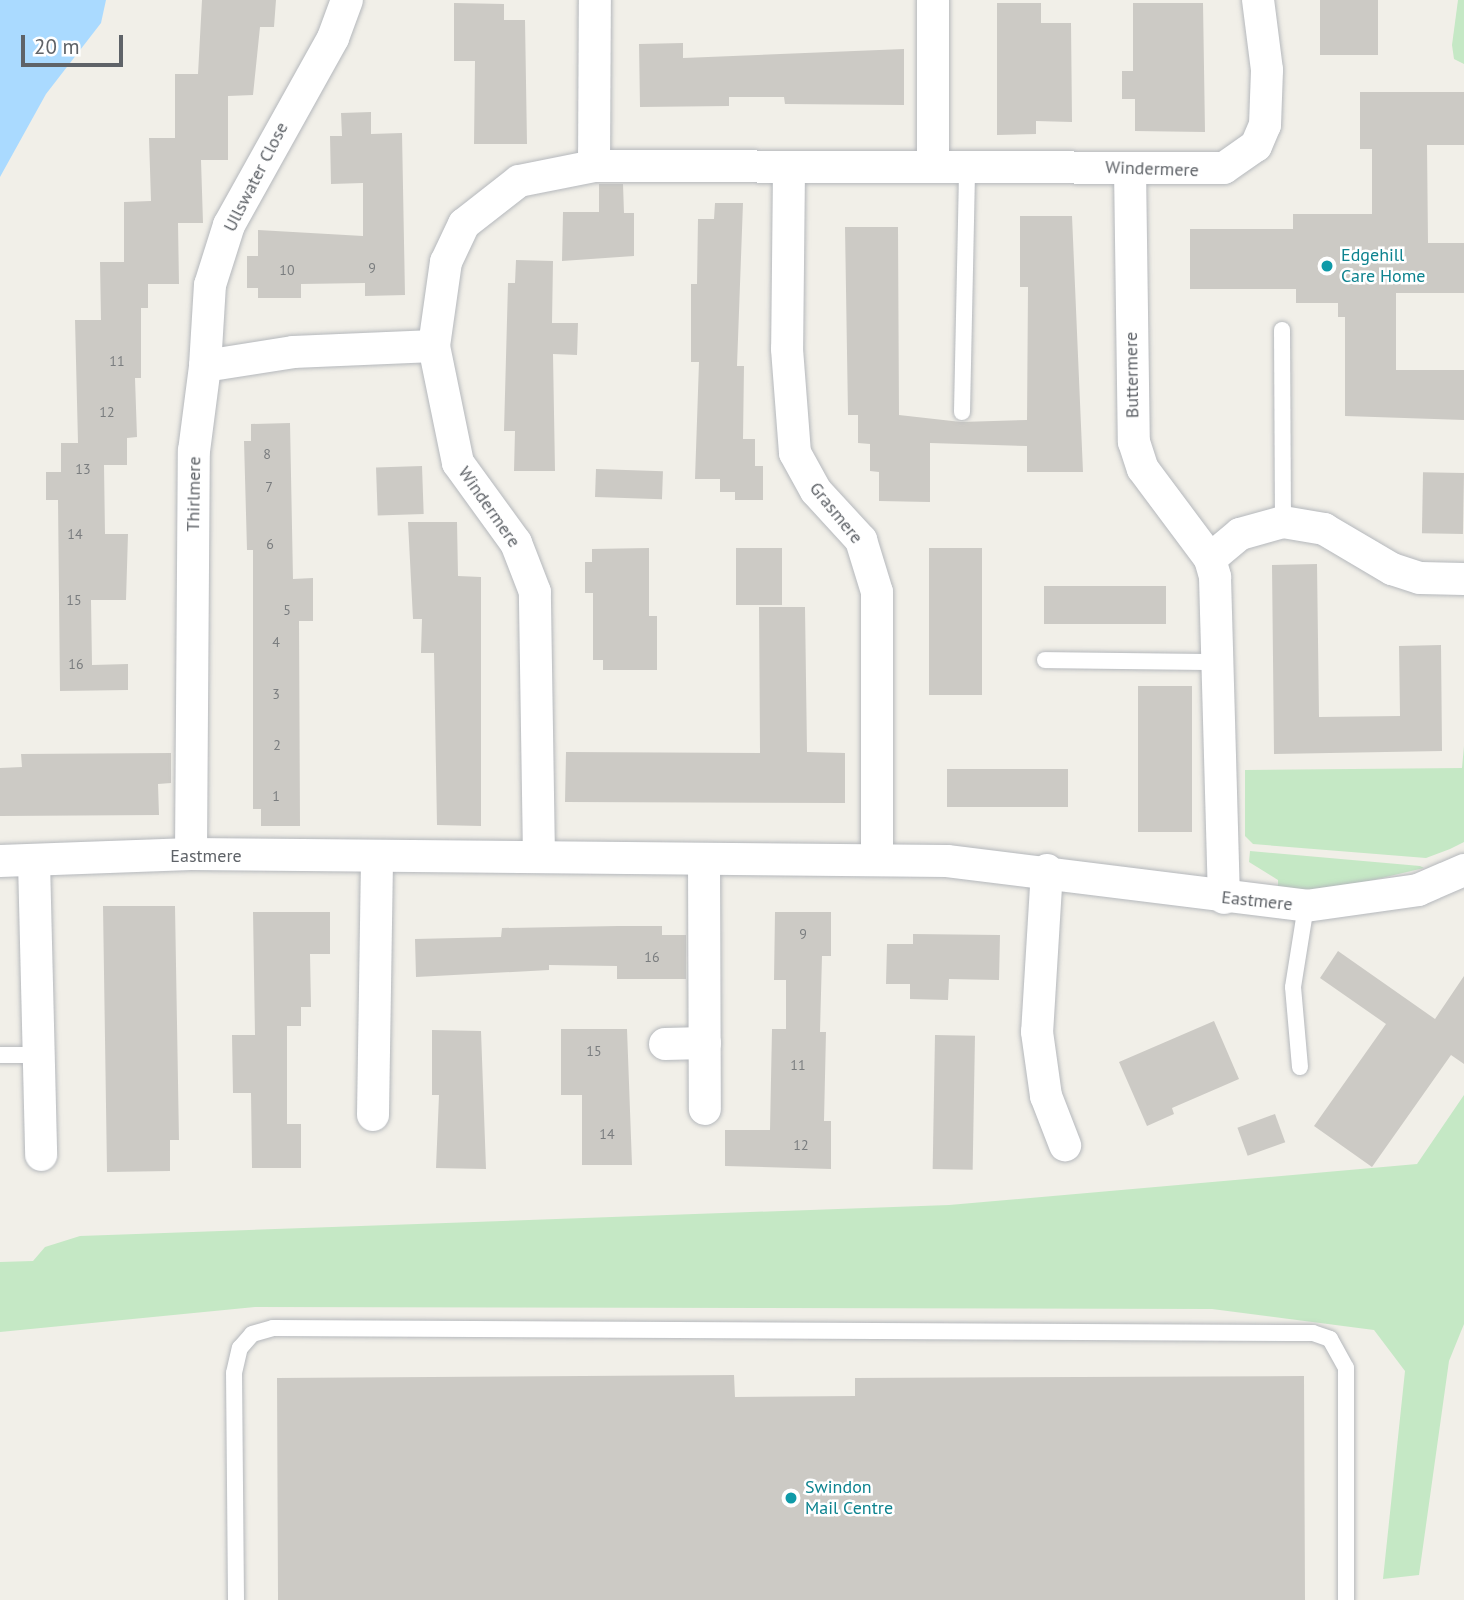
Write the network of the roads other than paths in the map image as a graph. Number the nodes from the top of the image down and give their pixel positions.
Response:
1 (347, 0) edge
2 (595, 0) edge
3 (933, 0) edge
4 (1258, 0) edge
5 (594, 166) junction
6 (933, 166) junction
7 (967, 166) junction
8 (1130, 168) junction
9 (789, 169) junction
10 (1282, 330) dead end
11 (434, 346) junction
12 (205, 366) junction
13 (962, 412) dead end
14 (1283, 522) junction
15 (1210, 559) junction
16 (1464, 579) edge
17 (1045, 660) dead end
18 (1219, 662) junction
19 (191, 855) junction
20 (539, 858) junction
21 (877, 859) junction
22 (377, 860) junction
23 (0, 861) edge
24 (34, 861) junction
25 (704, 861) junction
26 (1047, 870) junction
27 (1464, 870) edge
28 (1224, 898) junction
29 (1306, 906) junction
30 (705, 1043) junction
31 (665, 1044) dead end
32 (0, 1055) edge
33 (40, 1055) junction
34 (1300, 1067) dead end
35 (705, 1109) dead end
36 (373, 1115) dead end
37 (1065, 1145) dead end
38 (41, 1156) dead end
39 (236, 1600) edge
40 (1346, 1600) edge

1 - 12 street, Ullswater Close
2 - 5 street
3 - 6 street
4 - 8 street, Windermere
5 - 9 street, Windermere
5 - 11 street, Windermere
6 - 7 street, Windermere
6 - 9 street, Windermere
7 - 8 street, Windermere
7 - 13 lane
8 - 15 street, Buttermere
9 - 21 street, Grasmere
10 - 14 lane
11 - 12 street
11 - 20 street, Windermere
12 - 19 street, Thirlmere
14 - 15 street
14 - 16 street
15 - 18 street, Buttermere
17 - 18 lane
18 - 28 street, Buttermere
19 - 22 street, Eastmere
19 - 24 street, Eastmere
20 - 22 street, Eastmere
20 - 25 street, Eastmere
21 - 25 street, Eastmere
21 - 26 street, Eastmere
22 - 36 street
23 - 24 street, Eastmere
24 - 33 street
25 - 30 street
26 - 28 street, Eastmere
26 - 37 street
27 - 29 street, Eastmere
28 - 29 street, Eastmere
29 - 34 lane
30 - 31 street
30 - 35 street
32 - 33 lane
33 - 38 street
39 - 40 lane

